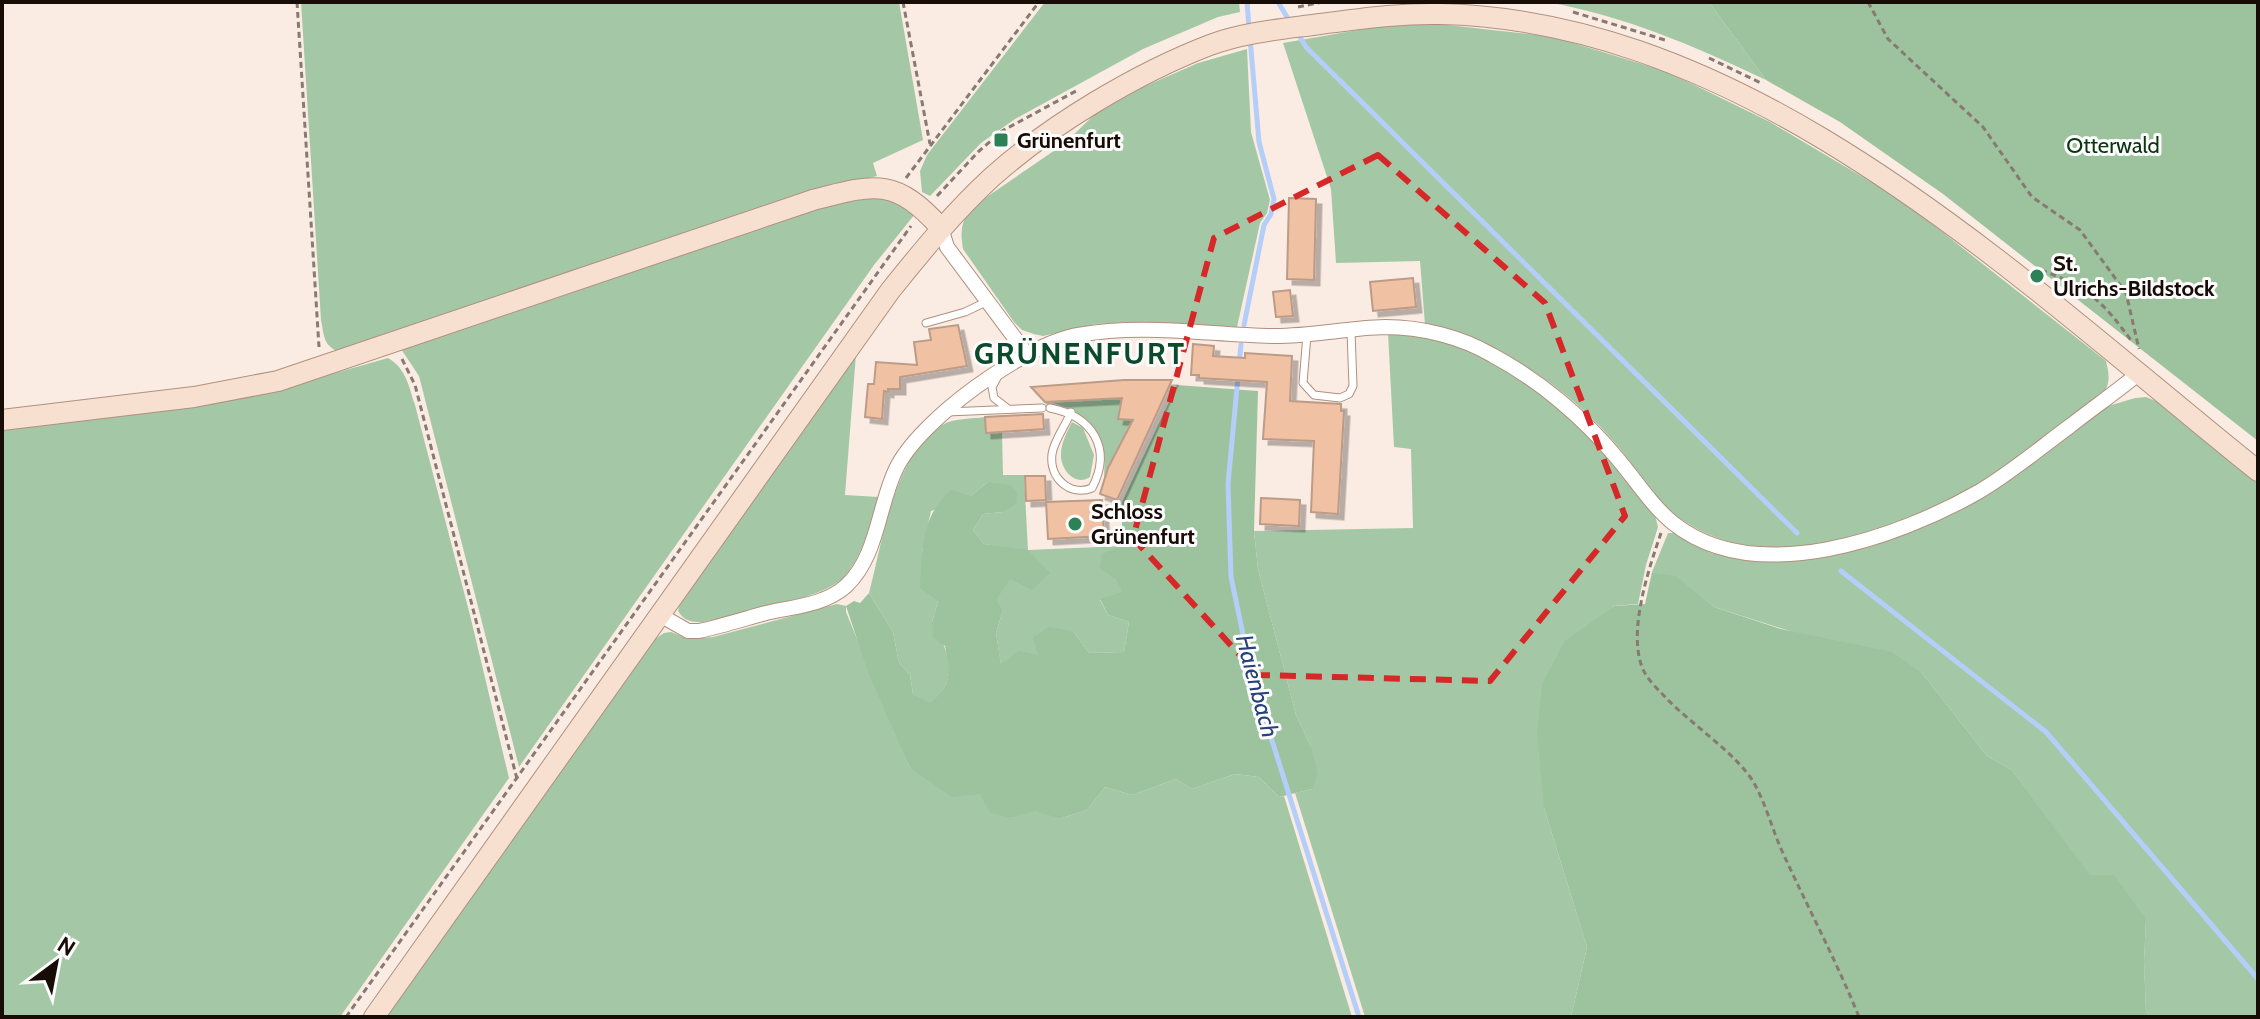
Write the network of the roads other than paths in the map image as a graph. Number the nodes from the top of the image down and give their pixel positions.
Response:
1 (941, 228) junction
2 (988, 301) junction
3 (926, 323) dead end
4 (1351, 331) junction
5 (1307, 335) junction
6 (1026, 353) junction
7 (1001, 369) junction
8 (2138, 374) junction
9 (1008, 409) junction
10 (945, 412) junction
11 (1071, 412) junction
12 (2, 420) edge
13 (2258, 471) edge
14 (660, 615) junction
15 (374, 1017) edge

1 - 2 street
1 - 8 street
1 - 12 street
1 - 14 street
2 - 3 lane
2 - 6 street
4 - 5 street
4 - 5 lane
4 - 8 street
5 - 6 street
6 - 7 street
7 - 9 lane
7 - 10 street
8 - 13 street
9 - 10 lane
9 - 11 lane
10 - 14 street
11 - 11 lane
14 - 15 street

